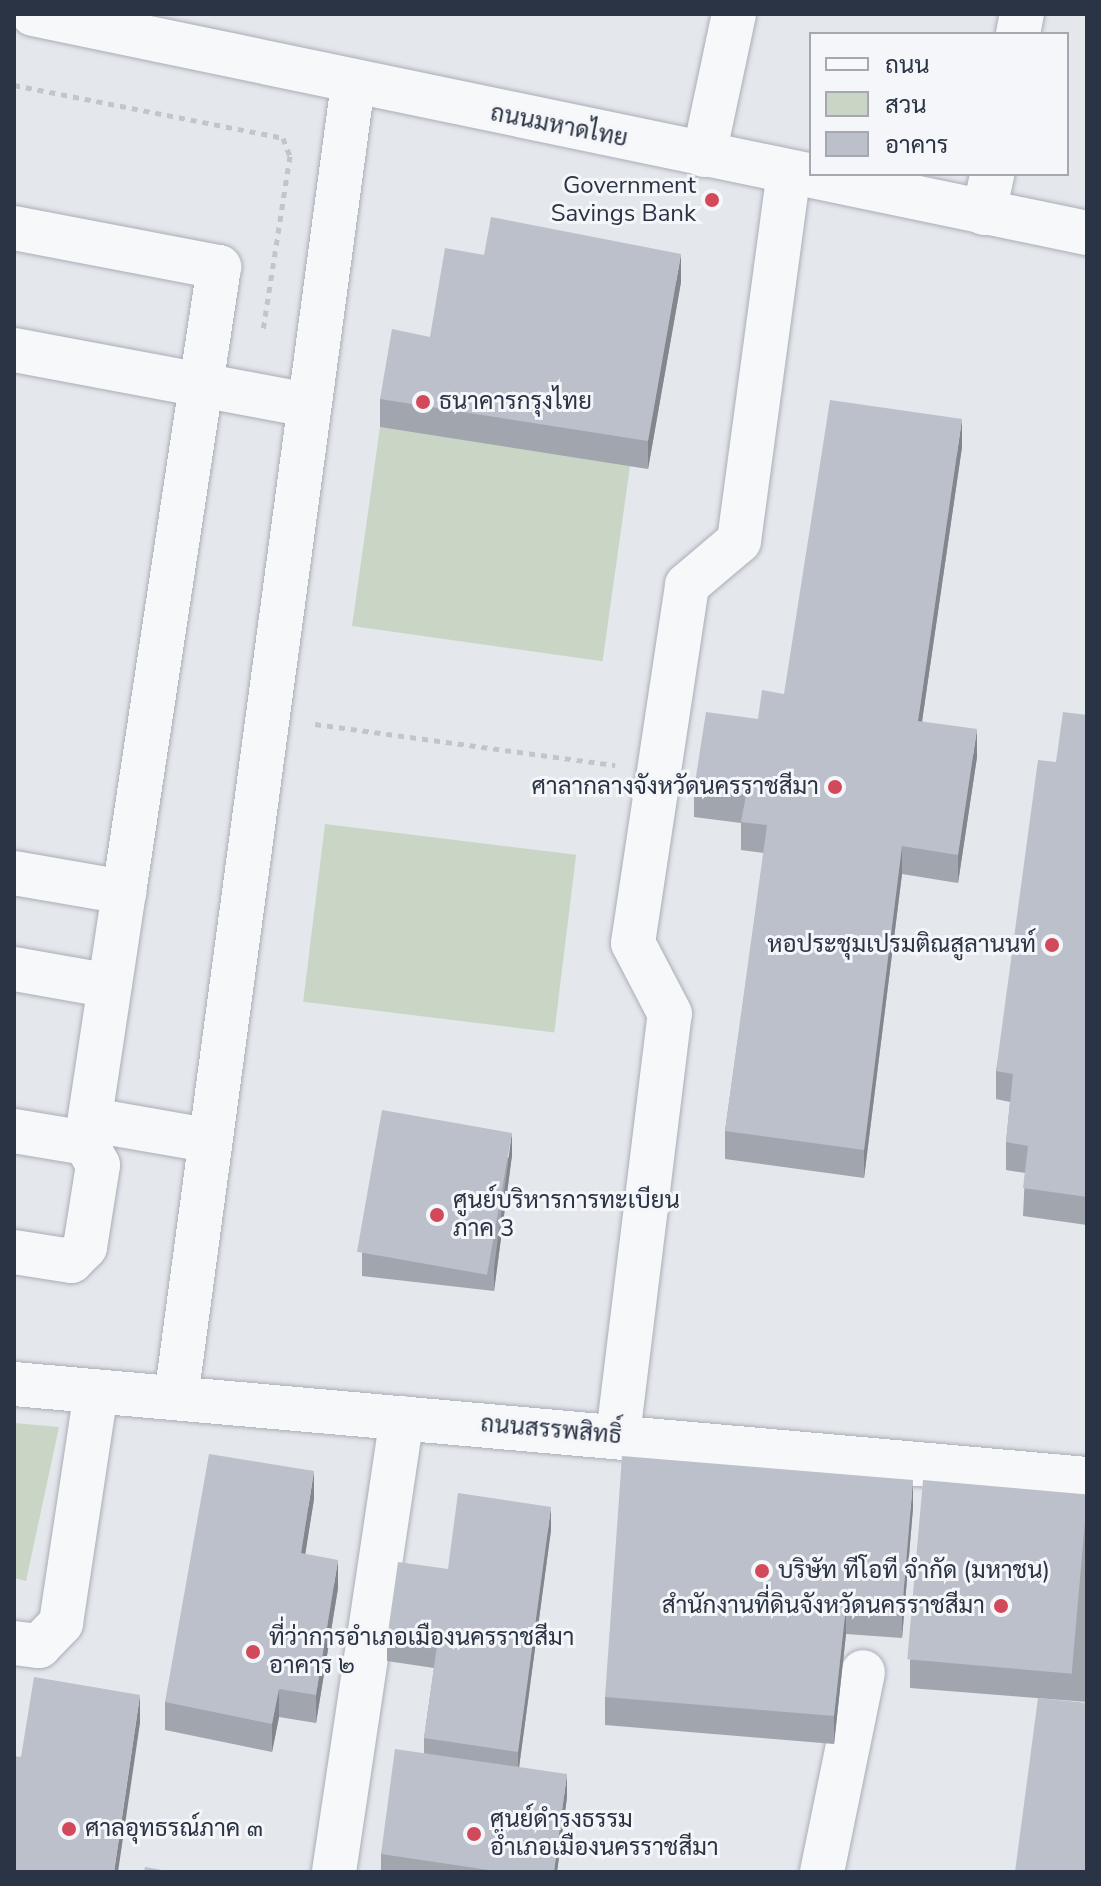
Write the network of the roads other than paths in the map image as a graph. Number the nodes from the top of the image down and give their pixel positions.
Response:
1 (33, 14) edge
2 (734, 14) edge
3 (353, 84) junction
4 (704, 155) junction
5 (789, 173) junction
6 (809, 175) edge
7 (819, 176) edge
8 (988, 193) edge
9 (14, 228) edge
10 (1087, 233) edge
11 (14, 350) edge
12 (198, 384) junction
13 (307, 405) junction
14 (14, 873) edge
15 (124, 892) junction
16 (14, 969) edge
17 (110, 986) junction
18 (14, 1131) edge
19 (89, 1131) junction
20 (207, 1140) junction
21 (14, 1252) edge
22 (14, 1384) edge
23 (96, 1392) junction
24 (176, 1398) junction
25 (402, 1418) junction
26 (618, 1435) junction
27 (1087, 1479) edge
28 (14, 1643) edge
29 (863, 1672) dead end
30 (334, 1872) edge
31 (822, 1872) edge

1 - 3 street, ถนนมหาดไทย
2 - 4 street
3 - 4 street, ถนนมหาดไทย
3 - 13 street
4 - 5 street, ถนนมหาดไทย
5 - 6 street, ถนนมหาดไทย
5 - 26 street
7 - 8 street, ถนนมหาดไทย
8 - 10 street, ถนนมหาดไทย
9 - 12 street
11 - 12 street
12 - 13 street
12 - 15 street
13 - 20 street
14 - 15 street
15 - 17 street
16 - 17 street
17 - 19 street
18 - 19 street
19 - 20 street
19 - 21 street
20 - 24 street
22 - 23 street, ถนนสรรพสิทธิ์
23 - 24 street, ถนนสรรพสิทธิ์
23 - 28 street
24 - 25 street, ถนนสรรพสิทธิ์
25 - 26 street, ถนนสรรพสิทธิ์
25 - 30 street
26 - 27 street, ถนนสรรพสิทธิ์
29 - 31 street

